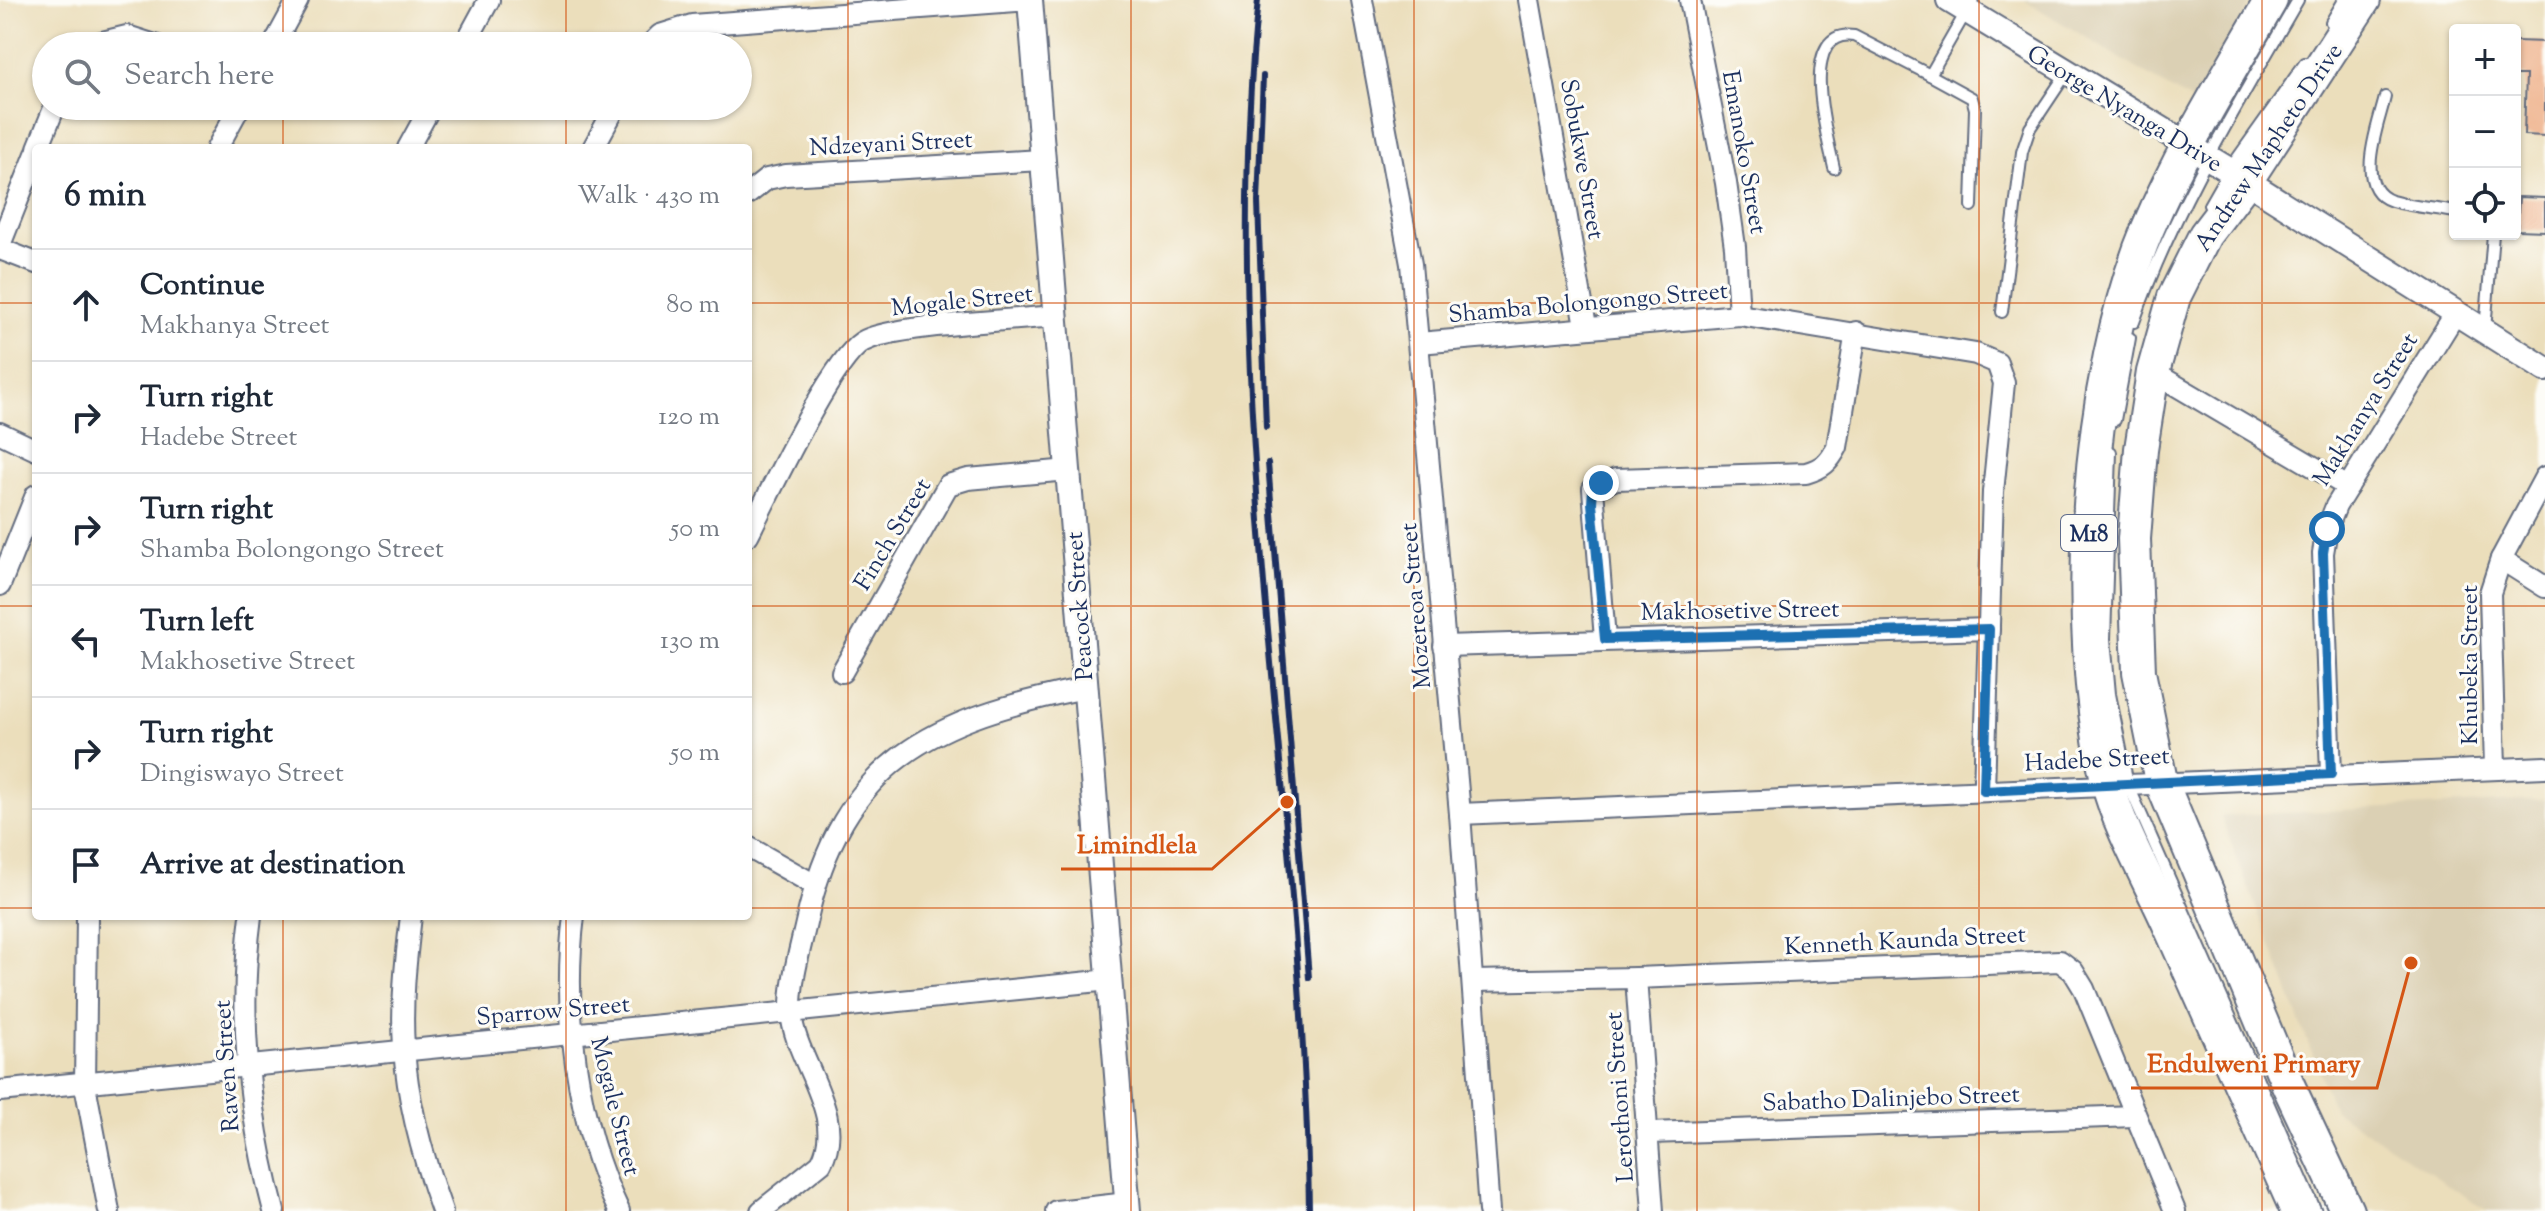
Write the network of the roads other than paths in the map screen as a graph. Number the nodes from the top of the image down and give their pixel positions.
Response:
1 (298, 0) edge
2 (489, 0) edge
3 (1030, 0) edge
4 (1362, 0) edge
5 (1529, 0) edge
6 (1690, 0) edge
7 (2271, 0) edge
8 (2298, 0) edge
9 (2344, 0) edge
10 (2364, 0) edge
11 (1963, 4) edge
12 (281, 32) edge
13 (472, 32) edge
14 (670, 32) edge
15 (2322, 38) dead end
16 (2313, 50) dead end
17 (2066, 74) junction
18 (1930, 75) junction
19 (2385, 97) dead end
20 (49, 120) edge
21 (232, 120) edge
22 (423, 120) edge
23 (608, 120) edge
24 (40, 144) edge
25 (219, 144) edge
26 (410, 144) edge
27 (595, 144) edge
28 (2197, 152) junction
29 (1042, 160) junction
30 (32, 164) edge
31 (1834, 168) dead end
32 (2238, 176) junction
33 (752, 191) edge
34 (1972, 206) dead end
35 (2449, 211) edge
36 (2493, 240) edge
37 (0, 247) edge
38 (32, 261) edge
39 (2002, 312) dead end
40 (2455, 314) junction
41 (1739, 315) junction
42 (1055, 316) junction
43 (2155, 319) dead end
44 (1586, 326) junction
45 (1856, 332) junction
46 (2485, 332) junction
47 (1419, 343) junction
48 (2150, 360) junction
49 (2545, 369) edge
50 (2114, 427) dead end
51 (0, 433) edge
52 (2111, 442) dead end
53 (32, 448) edge
54 (1069, 470) junction
55 (2545, 477) edge
56 (2348, 487) junction
57 (32, 505) edge
58 (752, 528) edge
59 (2501, 559) junction
60 (2122, 562) dead end
61 (0, 585) edge
62 (2545, 587) edge
63 (1989, 629) junction
64 (1605, 639) junction
65 (1444, 646) junction
66 (842, 672) dead end
67 (1085, 688) junction
68 (2545, 767) edge
69 (2495, 768) junction
70 (2331, 774) junction
71 (2140, 783) junction
72 (1984, 791) junction
73 (1460, 814) junction
74 (752, 849) edge
75 (815, 885) junction
76 (87, 920) edge
77 (251, 920) edge
78 (411, 920) edge
79 (574, 920) edge
80 (1636, 978) junction
81 (1110, 980) junction
82 (1474, 981) junction
83 (791, 1013) junction
84 (571, 1035) junction
85 (2259, 1048) dead end
86 (404, 1049) junction
87 (248, 1066) junction
88 (85, 1085) junction
89 (0, 1091) edge
90 (2135, 1116) junction
91 (1650, 1133) junction
92 (2315, 1177) dead end
93 (1128, 1207) edge
94 (109, 1211) edge
95 (274, 1211) edge
96 (442, 1211) edge
97 (619, 1211) edge
98 (761, 1211) edge
99 (1056, 1211) edge
100 (1489, 1211) edge
101 (1653, 1211) edge
102 (2175, 1211) edge
103 (2297, 1211) edge
104 (2316, 1211) edge
105 (2347, 1211) edge

1 - 12 street
2 - 13 street
3 - 14 street
3 - 29 street, Peacock Street
4 - 47 street, Mozereoa Street
5 - 44 street, Sobukwe Street
6 - 41 street, Emanoko Street
7 - 28 main road, Andrew Mapheto Drive / M18
8 - 28 lane
9 - 15 lane
10 - 32 main road, Andrew Mapheto Drive / M18
11 - 17 street, George Nyanga Drive
11 - 18 lane
16 - 32 lane
17 - 28 street, George Nyanga Drive
17 - 39 lane
18 - 31 lane
18 - 34 lane
19 - 35 lane
20 - 24 street
21 - 25 street
22 - 26 street
23 - 27 street
28 - 32 street, George Nyanga Drive
28 - 50 lane
28 - 71 main road, Andrew Mapheto Drive / M18
29 - 33 street, Ndzeyani Street
29 - 42 street, Peacock Street
30 - 37 street
32 - 40 street, George Nyanga Drive
32 - 43 lane
32 - 48 main road, Andrew Mapheto Drive / M18
36 - 46 lane
37 - 38 street
40 - 46 street, George Nyanga Drive
40 - 56 street, Makhanya Street
41 - 44 street, Shamba Bolongongo Street
41 - 45 street, Shamba Bolongongo Street
42 - 54 street, Peacock Street
42 - 58 street, Mogale Street
44 - 47 street, Shamba Bolongongo Street
45 - 63 street, Shamba Bolongongo Street
45 - 64 street
46 - 49 street, George Nyanga Drive
47 - 65 street, Mozereoa Street
48 - 56 street
48 - 60 lane
48 - 71 main road, Andrew Mapheto Drive / M18
51 - 53 street
52 - 71 lane
54 - 66 street, Finch Street
54 - 67 street, Peacock Street
55 - 59 street, Khubeka Street
56 - 70 street, Makhanya Street
57 - 61 street
59 - 62 street
59 - 69 street, Khubeka Street
63 - 64 street, Makhosetive Street
63 - 72 street, Shamba Bolongongo Street
64 - 65 street, Makhosetive Street
65 - 73 street, Mozereoa Street
67 - 75 street
67 - 81 street, Peacock Street
68 - 69 street, Hadebe Street
69 - 70 street, Hadebe Street
70 - 71 street, Hadebe Street
71 - 72 street, Hadebe Street
71 - 103 main road, Andrew Mapheto Drive / M18
71 - 104 lane
71 - 105 main road, Andrew Mapheto Drive / M18
72 - 73 street, Hadebe Street
73 - 82 street, Mozereoa Street
74 - 75 street
75 - 83 street
76 - 88 street
77 - 87 street, Raven Street
78 - 86 street
79 - 84 street, Mogale Street
80 - 82 street, Kenneth Kaunda Street
80 - 90 street, Kenneth Kaunda Street
80 - 91 street, Lerothoni Street
81 - 83 street, Sparrow Street
81 - 93 street, Peacock Street
82 - 100 street, Mozereoa Street
83 - 84 street, Sparrow Street
83 - 98 street
84 - 86 street, Sparrow Street
84 - 97 street, Mogale Street
85 - 92 lane
86 - 87 street, Sparrow Street
86 - 96 street
87 - 88 street, Sparrow Street
87 - 95 street, Raven Street
88 - 89 street, Sparrow Street
88 - 94 street
90 - 91 street, Sabatho Dalinjebo Street
90 - 102 street, Kenneth Kaunda Street
91 - 101 street, Lerothoni Street
93 - 99 street

